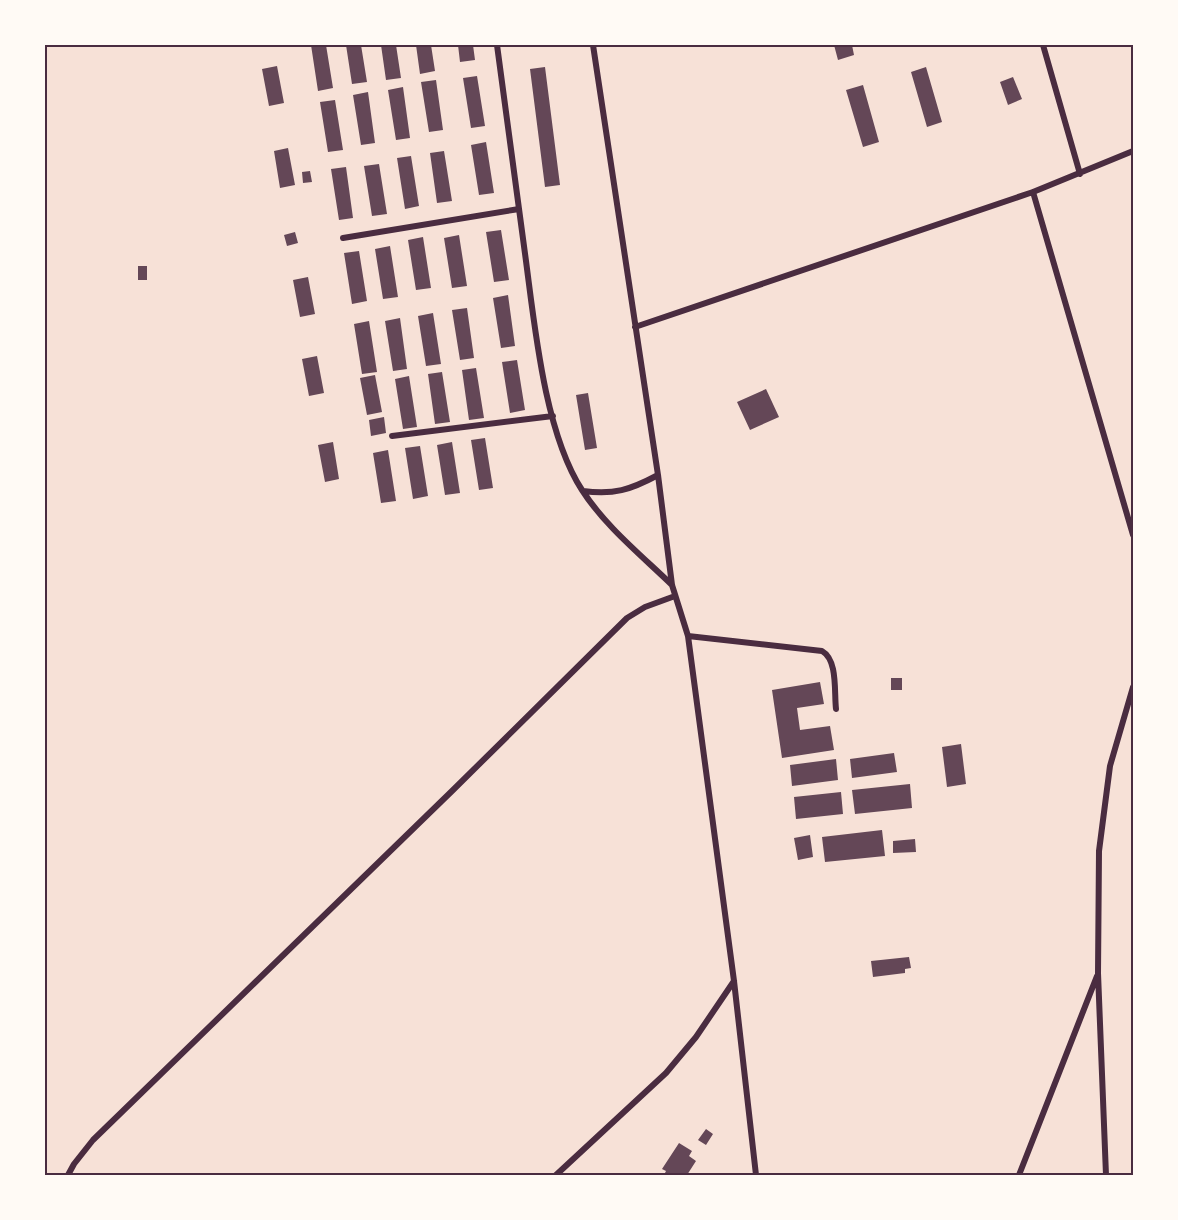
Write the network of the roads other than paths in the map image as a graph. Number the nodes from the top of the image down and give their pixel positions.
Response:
1 (497, 45) edge
2 (593, 45) edge
3 (1043, 45) edge
4 (1133, 151) edge
5 (1080, 174) junction
6 (1033, 192) junction
7 (519, 209) junction
8 (343, 238) dead end
9 (635, 327) junction
10 (553, 416) junction
11 (392, 436) dead end
12 (658, 475) junction
13 (582, 490) junction
14 (1133, 535) edge
15 (672, 585) junction
16 (675, 596) junction
17 (688, 636) junction
18 (1133, 687) edge
19 (836, 709) dead end
20 (1098, 973) junction
21 (734, 981) junction
22 (68, 1175) edge
23 (556, 1175) edge
24 (756, 1175) edge
25 (1018, 1175) edge
26 (1106, 1175) edge

1 - 7 street
2 - 9 street
3 - 5 street
4 - 5 street
5 - 6 street
6 - 9 street
6 - 14 street
7 - 8 street
7 - 10 street
9 - 12 street
10 - 11 street
10 - 13 street
12 - 13 street
12 - 15 street
13 - 15 street
15 - 16 street
16 - 17 street
16 - 22 street
17 - 19 street
17 - 21 street
18 - 20 street
20 - 25 street
20 - 26 street
21 - 23 street
21 - 24 street

